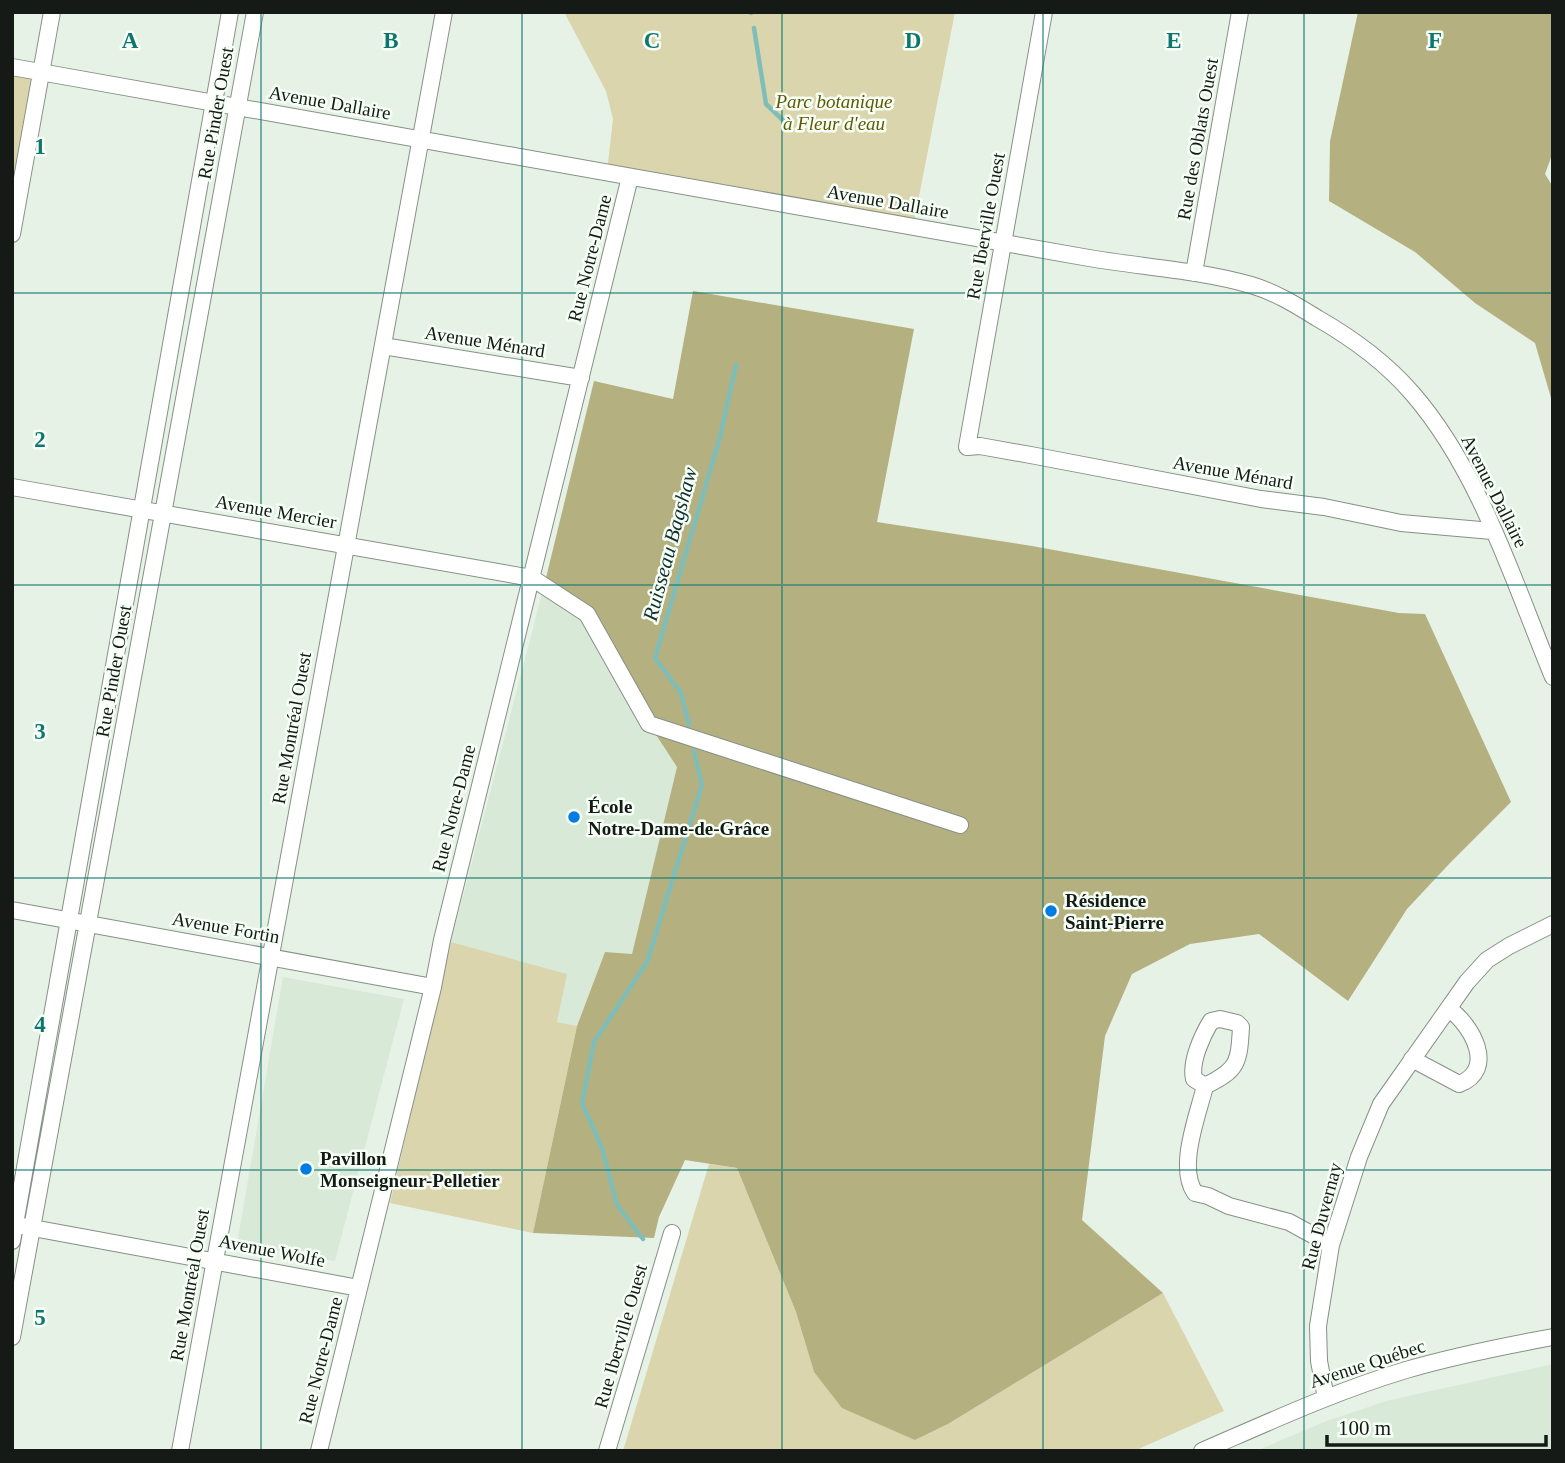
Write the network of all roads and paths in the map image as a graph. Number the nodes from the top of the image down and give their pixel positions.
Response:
1 (52, 12) edge
2 (230, 12) edge
3 (255, 12) edge
4 (444, 12) edge
5 (1044, 12) edge
6 (1240, 12) edge
7 (12, 67) edge
8 (41, 72) junction
9 (213, 103) junction
10 (237, 107) junction
11 (421, 139) junction
12 (630, 177) junction
13 (12, 234) edge
14 (1003, 241) junction
15 (1194, 273) junction
16 (383, 346) junction
17 (581, 378) junction
18 (967, 447) joint
19 (12, 487) edge
20 (141, 509) junction
21 (163, 513) junction
22 (1492, 531) junction
23 (346, 545) junction
24 (532, 578) junction
25 (1553, 677) edge
26 (960, 825) dead end
27 (12, 910) edge
28 (68, 920) junction
29 (88, 924) junction
30 (1553, 925) edge
31 (271, 957) junction
32 (433, 986) junction
33 (1449, 1009) junction
34 (1412, 1059) junction
35 (1205, 1086) dead end
36 (32, 1228) junction
37 (13, 1230) edge
38 (672, 1233) dead end
39 (1331, 1245) junction
40 (215, 1261) junction
41 (359, 1288) junction
42 (12, 1337) edge
43 (1553, 1337) edge
44 (1326, 1398) junction
45 (180, 1451) edge
46 (319, 1451) edge
47 (607, 1451) edge
48 (1202, 1451) edge

1 - 8 street
2 - 9 street, Rue Pinder Ouest
3 - 10 street, Rue Pinder Ouest
4 - 11 street, Rue Montréal Ouest
5 - 14 street, Rue Iberville Ouest
6 - 15 street, Rue des Oblats Ouest
7 - 8 street, Avenue Dallaire
8 - 9 street, Avenue Dallaire
8 - 13 street
9 - 10 street, Avenue Dallaire
9 - 20 street, Rue Pinder Ouest
10 - 11 street, Avenue Dallaire
10 - 21 street, Rue Pinder Ouest
11 - 12 street, Avenue Dallaire
11 - 16 street, Rue Montréal Ouest
12 - 14 street, Avenue Dallaire
12 - 17 street, Rue Notre-Dame
14 - 15 street, Avenue Dallaire
14 - 18 street, Rue Iberville Ouest
15 - 22 street, Avenue Dallaire
16 - 17 street, Avenue Ménard
16 - 23 street, Rue Montréal Ouest
17 - 24 street, Rue Notre-Dame
18 - 22 street, Avenue Ménard
19 - 20 street, Avenue Mercier
20 - 21 street, Avenue Mercier
20 - 28 street, Rue Pinder Ouest
21 - 23 street, Avenue Mercier
21 - 29 street, Rue Pinder Ouest
22 - 25 street, Avenue Dallaire
23 - 24 street, Avenue Mercier
23 - 31 street, Rue Montréal Ouest
24 - 26 street
24 - 32 street, Rue Notre-Dame
27 - 28 street, Avenue Fortin
28 - 29 street, Avenue Fortin
28 - 37 street, Rue Pinder Ouest
29 - 31 street, Avenue Fortin
29 - 36 street, Rue Pinder Ouest
30 - 33 street, Rue Duvernay
31 - 32 street, Avenue Fortin
31 - 40 street, Rue Montréal Ouest
32 - 41 street, Rue Notre-Dame
33 - 34 street, Rue Duvernay
33 - 34 street
34 - 39 street, Rue Duvernay
35 - 39 street
36 - 37 street, Avenue Wolfe
36 - 40 street, Avenue Wolfe
36 - 42 street, Rue Pinder Ouest
38 - 47 street, Rue Iberville Ouest
39 - 44 street, Rue Duvernay
40 - 41 street, Avenue Wolfe
40 - 45 street, Rue Montréal Ouest
41 - 46 street, Rue Notre-Dame
43 - 44 street, Avenue Québec
44 - 48 street, Avenue Québec

